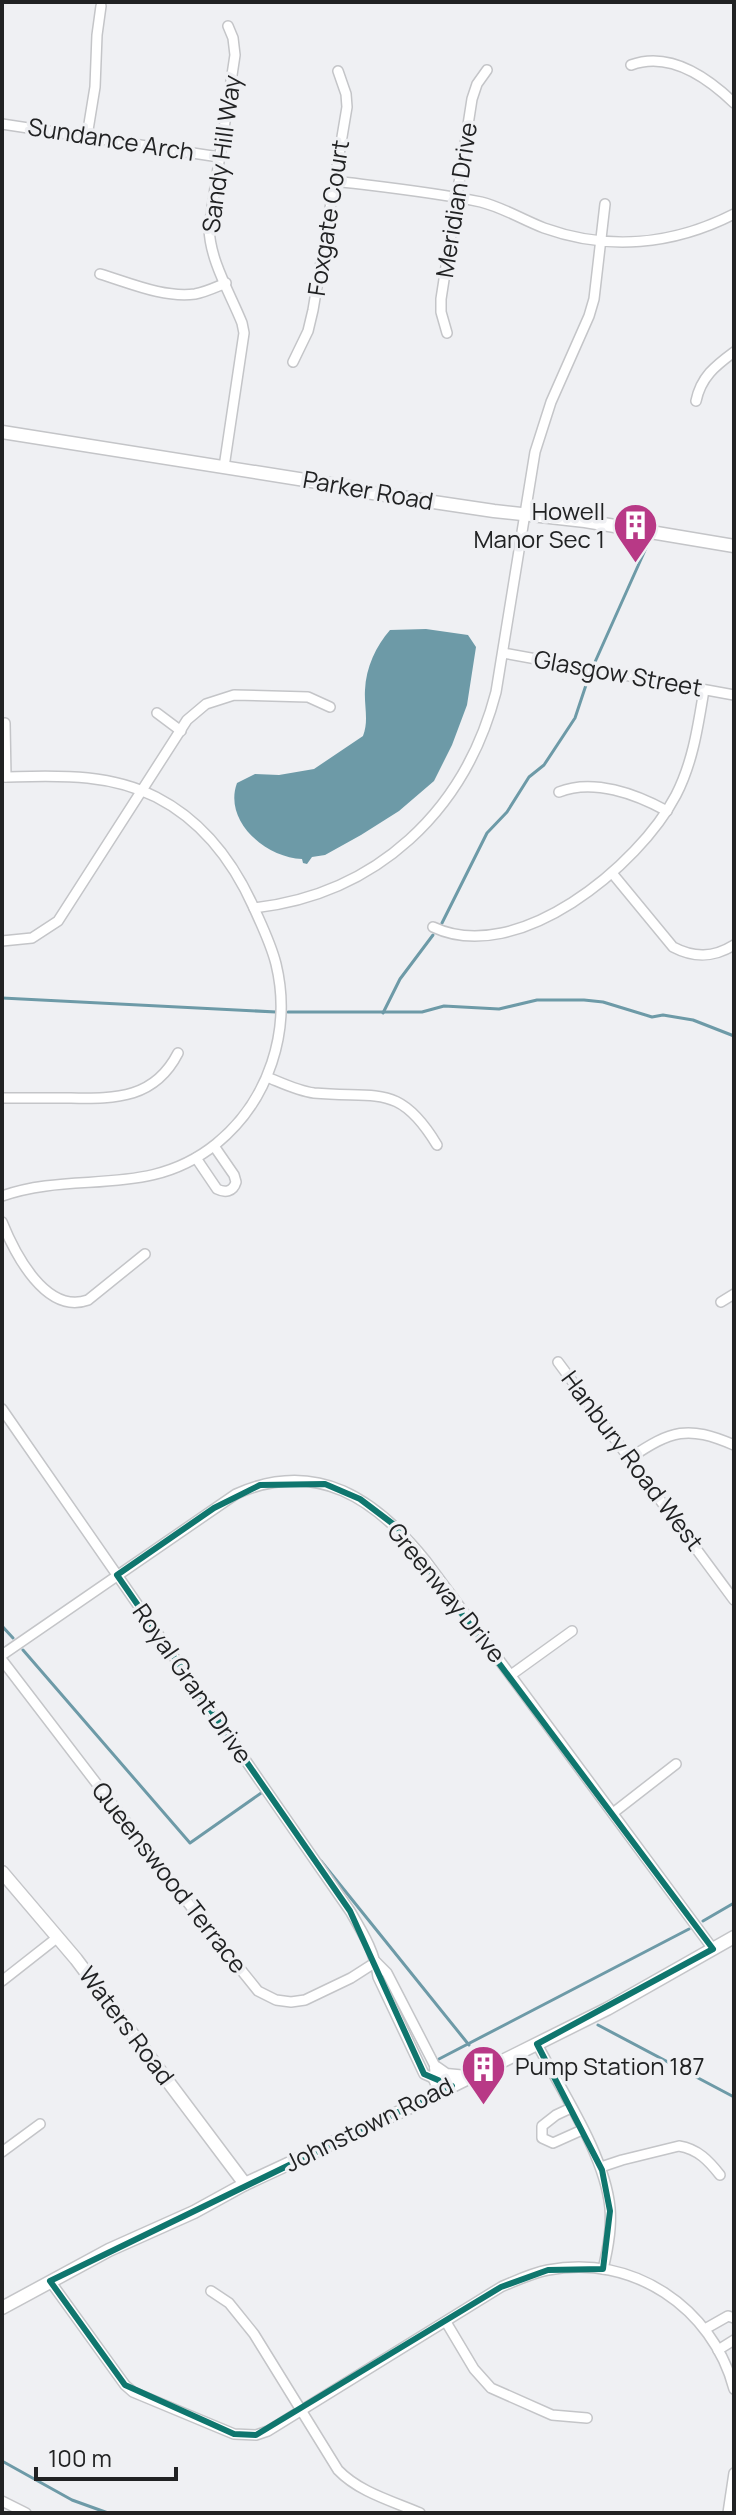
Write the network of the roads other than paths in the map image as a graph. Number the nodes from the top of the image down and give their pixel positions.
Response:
1 (101, 6) dead end
2 (228, 26) dead end
3 (631, 65) dead end
4 (487, 70) dead end
5 (338, 71) dead end
6 (734, 103) edge
7 (2, 124) edge
8 (87, 136) junction
9 (219, 157) junction
10 (335, 181) junction
11 (457, 199) junction
12 (605, 204) dead end
13 (734, 214) edge
14 (601, 242) junction
15 (100, 274) dead end
16 (226, 283) junction
17 (447, 333) dead end
18 (734, 352) edge
19 (293, 362) dead end
20 (696, 401) dead end
21 (2, 432) edge
22 (224, 467) junction
23 (525, 514) junction
24 (734, 546) edge
25 (503, 653) junction
26 (704, 690) junction
27 (734, 695) edge
28 (330, 707) dead end
29 (157, 713) dead end
30 (5, 723) dead end
31 (181, 731) junction
32 (4, 777) edge
33 (142, 791) junction
34 (559, 792) dead end
35 (667, 811) junction
36 (612, 873) junction
37 (254, 908) junction
38 (433, 927) dead end
39 (2, 941) edge
40 (734, 945) edge
41 (178, 1053) dead end
42 (267, 1077) junction
43 (2, 1098) edge
44 (437, 1145) dead end
45 (214, 1146) junction
46 (196, 1158) junction
47 (2, 1196) edge
48 (2, 1222) edge
49 (145, 1254) dead end
50 (734, 1294) edge
51 (721, 1302) dead end
52 (558, 1362) dead end
53 (2, 1409) edge
54 (734, 1445) edge
55 (630, 1458) junction
56 (117, 1575) junction
57 (734, 1600) edge
58 (572, 1631) dead end
59 (2, 1657) edge
60 (511, 1675) junction
61 (676, 1764) dead end
62 (613, 1813) junction
63 (2, 1872) edge
64 (58, 1937) junction
65 (734, 1937) edge
66 (713, 1949) junction
67 (376, 1962) junction
68 (2, 1981) edge
69 (537, 2044) junction
70 (434, 2073) junction
71 (470, 2077) junction
72 (439, 2092) junction
73 (571, 2108) junction
74 (40, 2124) dead end
75 (582, 2130) junction
76 (2, 2152) edge
77 (601, 2167) junction
78 (720, 2175) dead end
79 (245, 2184) junction
80 (603, 2269) junction
81 (50, 2281) junction
82 (211, 2291) dead end
83 (2, 2308) edge
84 (734, 2318) edge
85 (446, 2322) junction
86 (705, 2329) junction
87 (734, 2340) edge
88 (718, 2350) junction
89 (734, 2389) edge
90 (301, 2410) junction
91 (587, 2418) dead end
92 (734, 2473) edge
93 (2, 2501) edge
94 (26, 2513) edge
95 (420, 2513) edge
96 (728, 2513) edge

1 - 8 street
2 - 9 street, Sandy Hill Way
3 - 6 street
4 - 11 street, Meridian Drive
5 - 10 street, Foxgate Court
7 - 8 street, Sundance Arch
8 - 9 street, Sundance Arch
9 - 16 street, Sandy Hill Way
10 - 11 street
10 - 19 street, Foxgate Court
11 - 14 street
11 - 17 street, Meridian Drive
12 - 14 street
13 - 14 street
14 - 23 street
15 - 16 street
16 - 22 street, Sandy Hill Way
18 - 20 street
21 - 22 street, Parker Road
22 - 23 street, Parker Road
23 - 24 street, Parker Road
23 - 25 street
25 - 26 street, Glasgow Street
25 - 37 street
26 - 27 street, Glasgow Street
26 - 35 street
28 - 31 street
29 - 31 street
30 - 32 street
31 - 33 street
32 - 33 street
33 - 37 street
33 - 39 street
34 - 35 street
35 - 36 street
36 - 38 street
36 - 40 street
37 - 42 street
41 - 43 street
42 - 44 street
42 - 45 street
45 - 46 street
45 - 46 street
46 - 47 street
48 - 49 street
50 - 51 street
52 - 55 street, Hanbury Road West
53 - 56 street, Royal Grant Drive
54 - 55 street
55 - 57 street, Hanbury Road West
56 - 59 street, Greenway Drive
56 - 60 street, Greenway Drive
56 - 67 street, Royal Grant Drive
58 - 60 street
59 - 67 street, Queenswood Terrace
60 - 62 street, Greenway Drive
61 - 62 street
62 - 66 street, Greenway Drive
63 - 64 street, Waters Road
64 - 68 street
64 - 79 street, Waters Road
65 - 66 street, Johnstown Road
66 - 69 street, Johnstown Road
67 - 70 street, Royal Grant Drive
69 - 71 street, Johnstown Road
69 - 73 street
70 - 71 street
70 - 72 street, Royal Grant Drive
71 - 72 street, Johnstown Road
72 - 79 street, Johnstown Road
73 - 75 street
73 - 75 street
74 - 76 street
75 - 77 street
77 - 78 street
77 - 80 street
79 - 81 street, Johnstown Road
80 - 85 street
80 - 86 street
81 - 83 street, Johnstown Road
81 - 90 street
82 - 90 street
84 - 86 street
85 - 90 street
85 - 91 street
86 - 88 street
87 - 88 street
88 - 89 street
90 - 95 street
92 - 96 street
93 - 94 street

